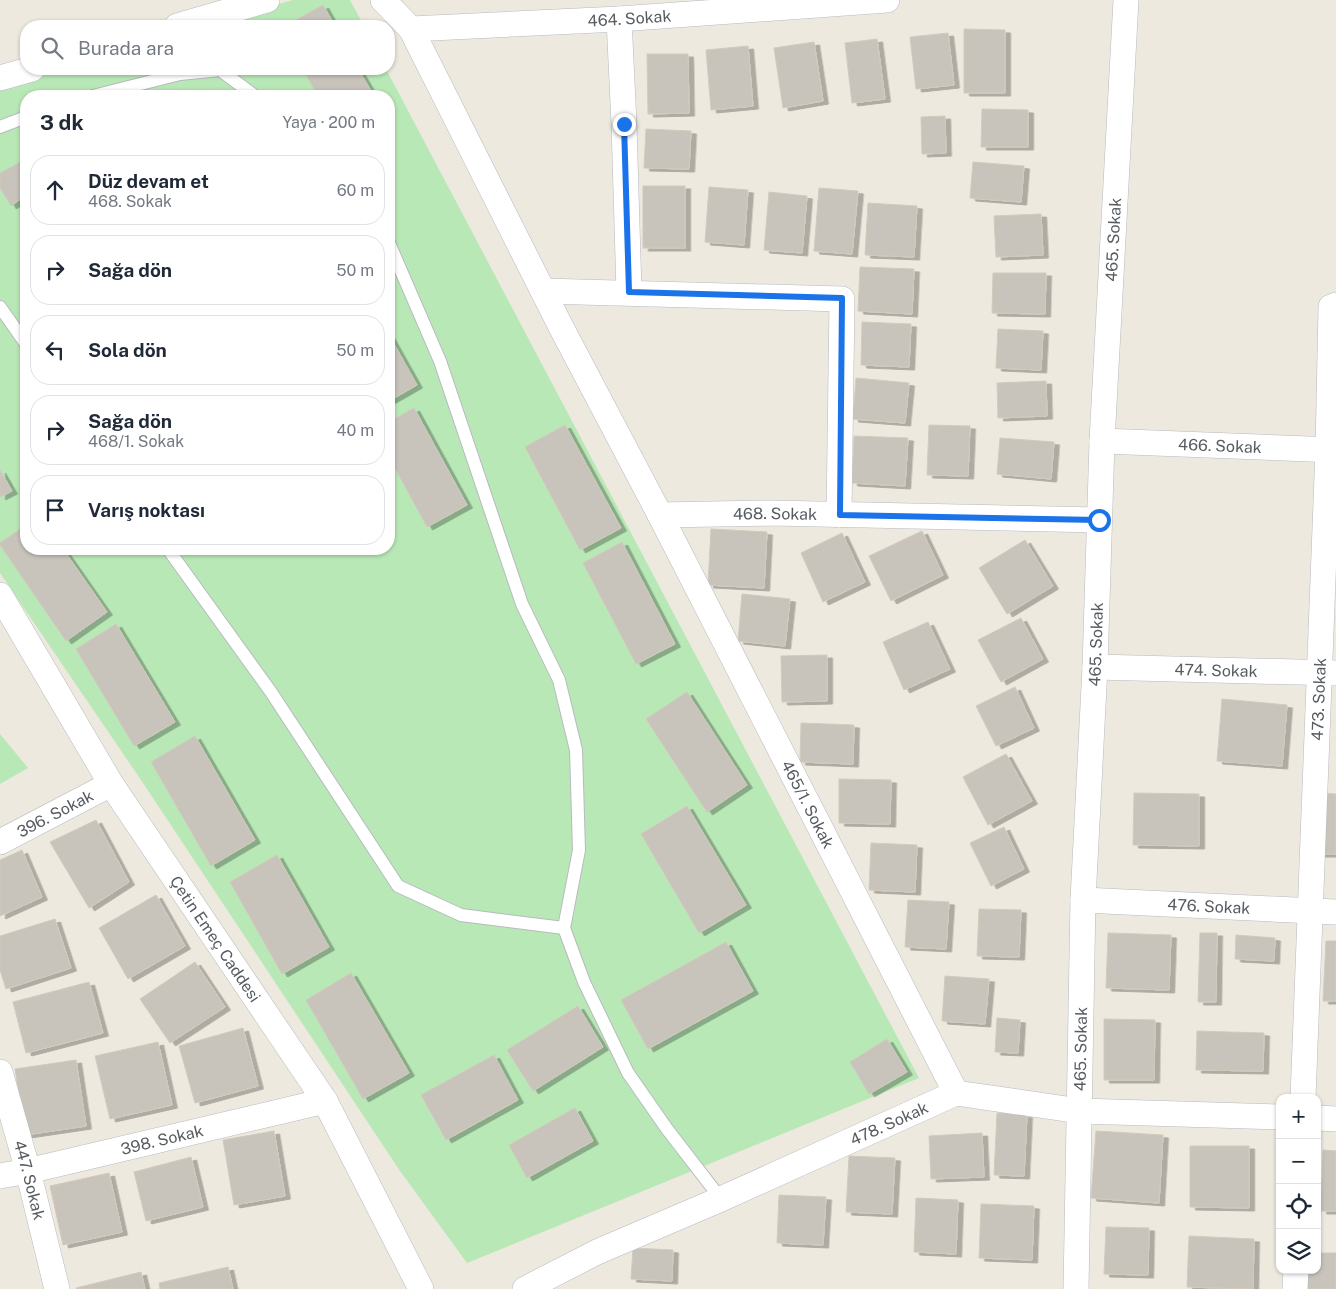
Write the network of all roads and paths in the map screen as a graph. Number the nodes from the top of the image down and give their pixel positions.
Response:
1 (267, 0) edge
2 (383, 0) edge
3 (888, 0) edge
4 (1126, 0) edge
5 (619, 19) junction
6 (199, 20) edge
7 (411, 29) junction
8 (20, 72) edge
9 (176, 75) edge
10 (227, 75) edge
11 (0, 78) edge
12 (117, 90) edge
13 (247, 90) edge
14 (20, 119) edge
15 (0, 127) edge
16 (395, 257) edge
17 (543, 291) junction
18 (629, 292) junction
19 (1336, 305) edge
20 (0, 307) edge
21 (20, 335) edge
22 (1102, 441) junction
23 (1332, 450) edge
24 (660, 515) junction
25 (840, 515) junction
26 (1099, 520) junction
27 (172, 555) edge
28 (0, 595) edge
29 (1095, 667) junction
30 (1327, 673) edge
31 (111, 784) junction
32 (0, 842) edge
33 (1083, 900) junction
34 (1310, 911) junction
35 (1336, 912) edge
36 (564, 928) junction
37 (0, 1072) edge
38 (956, 1093) junction
39 (1303, 1094) edge
40 (325, 1101) junction
41 (1080, 1111) junction
42 (1276, 1117) edge
43 (1321, 1118) edge
44 (1336, 1119) edge
45 (28, 1171) junction
46 (0, 1176) edge
47 (721, 1198) junction
48 (1296, 1274) edge
49 (57, 1289) edge
50 (422, 1289) edge
51 (525, 1289) edge
52 (1076, 1289) edge
53 (1296, 1289) edge

1 - 6 street
2 - 7 street
3 - 5 street, 464. Sokak
4 - 22 street, 465. Sokak
5 - 7 street, 464. Sokak
5 - 18 street
7 - 17 street, 465/1. Sokak
8 - 11 street
9 - 12 lane
10 - 13 lane
14 - 15 lane
16 - 36 lane
17 - 18 street
17 - 24 street, 465/1. Sokak
18 - 25 street
19 - 23 street, 473. Sokak
20 - 21 lane
22 - 23 street, 466. Sokak
22 - 26 street, 465. Sokak
23 - 30 street, 473. Sokak
24 - 25 street, 468. Sokak
24 - 38 street, 465/1. Sokak
25 - 26 street, 468. Sokak
26 - 29 street, 465. Sokak
27 - 36 lane
28 - 31 street, Çetin Emeç Caddesi
29 - 30 street, 474. Sokak
29 - 33 street, 465. Sokak
30 - 34 street, 473. Sokak
31 - 32 street, 396. Sokak
31 - 40 street, Çetin Emeç Caddesi
33 - 34 street, 476. Sokak
33 - 41 street, 465. Sokak
34 - 35 street, 476. Sokak
34 - 39 street, 473. Sokak
36 - 47 lane
37 - 45 street, 447. Sokak
38 - 41 street
38 - 47 street, 478. Sokak
40 - 45 street, 398. Sokak
40 - 50 street, Çetin Emeç Caddesi
41 - 42 street
41 - 52 street, 465. Sokak
43 - 44 street
45 - 46 street, 398. Sokak
45 - 49 street, 447. Sokak
47 - 51 street, 478. Sokak
48 - 53 street

